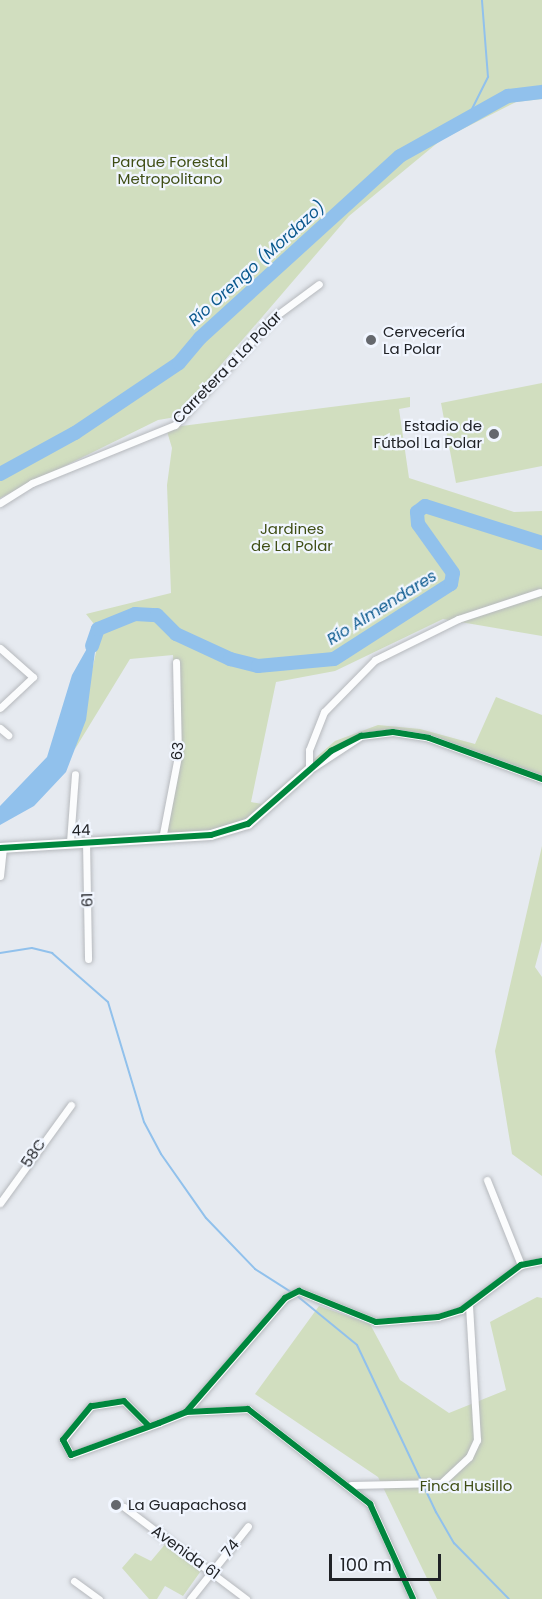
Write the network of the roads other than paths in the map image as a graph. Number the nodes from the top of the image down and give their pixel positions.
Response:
1 (319, 284) dead end
2 (0, 503) edge
3 (540, 592) dead end
4 (0, 648) edge
5 (176, 662) dead end
6 (0, 708) edge
7 (0, 728) edge
8 (8, 735) dead end
9 (309, 770) junction
10 (75, 774) dead end
11 (542, 778) edge
12 (162, 839) junction
13 (70, 842) junction
14 (86, 842) junction
15 (1, 848) edge
16 (0, 876) edge
17 (88, 959) dead end
18 (71, 1105) dead end
19 (487, 1180) dead end
20 (0, 1203) edge
21 (542, 1261) edge
22 (521, 1265) junction
23 (470, 1305) junction
24 (186, 1412) junction
25 (149, 1426) junction
26 (351, 1485) junction
27 (124, 1508) dead end
28 (248, 1526) dead end
29 (212, 1570) junction
30 (74, 1581) dead end
31 (99, 1599) edge
32 (190, 1599) edge
33 (246, 1599) edge
34 (413, 1599) edge

1 - 2 street, Carretera a La Polar
3 - 9 street
4 - 6 street
5 - 12 street, 63
7 - 8 street
9 - 11 street
9 - 12 street, 44
10 - 13 street
12 - 14 street, 44
13 - 14 street, 44
13 - 15 street, 44
14 - 17 street, 61
15 - 16 street
18 - 20 street, 58C
19 - 22 street
21 - 22 street
22 - 23 street
23 - 24 street
23 - 26 street
24 - 25 street
24 - 26 street
25 - 25 street
26 - 34 street
27 - 29 street, Avenida 61
28 - 29 street, 74
29 - 32 street, 74
29 - 33 street, Avenida 61
30 - 31 street

